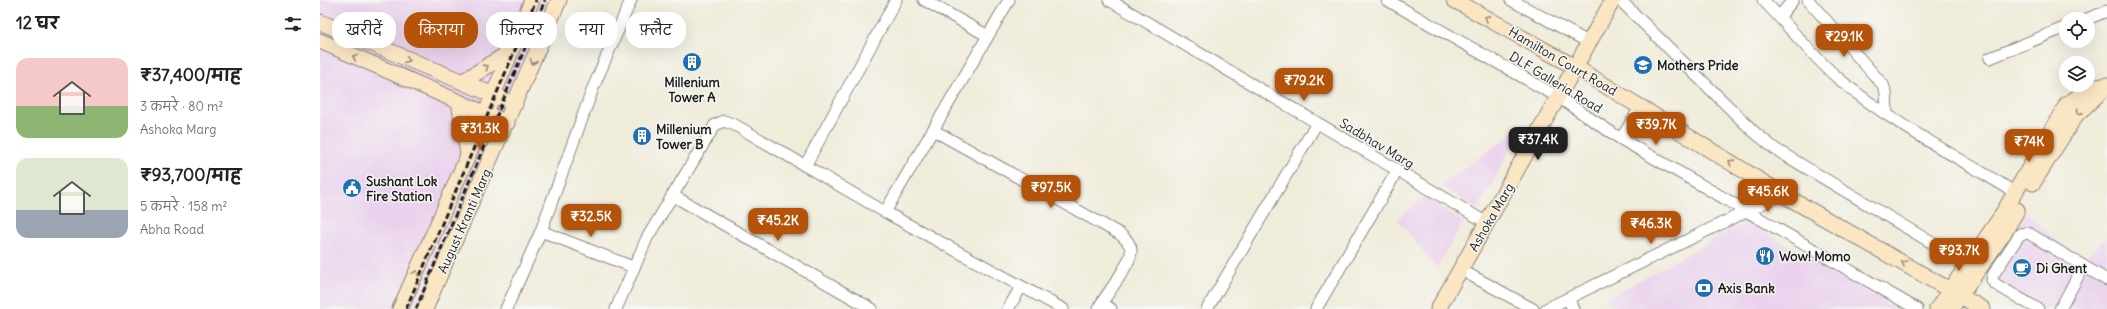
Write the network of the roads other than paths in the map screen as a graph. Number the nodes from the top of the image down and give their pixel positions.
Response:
1 (532, 0) edge
2 (559, 0) edge
3 (631, 0) edge
4 (896, 0) edge
5 (924, 0) edge
6 (1009, 0) edge
7 (1109, 0) edge
8 (1387, 0) edge
9 (1454, 0) edge
10 (1512, 0) edge
11 (1613, 0) edge
12 (1620, 0) edge
13 (1763, 0) edge
14 (1793, 0) edge
15 (1808, 0) edge
16 (2107, 11) edge
17 (2095, 16) edge
18 (1779, 17) junction
19 (320, 22) edge
20 (2059, 30) edge
21 (988, 36) junction
22 (320, 41) edge
23 (1590, 44) junction
24 (510, 52) junction
25 (1990, 58) dead end
26 (1575, 67) junction
27 (462, 82) junction
28 (2107, 85) edge
29 (492, 95) junction
30 (1558, 97) junction
31 (459, 102) junction
32 (515, 104) junction
33 (1641, 106) junction
34 (1887, 113) junction
35 (485, 114) junction
36 (506, 123) junction
37 (1317, 123) junction
38 (933, 130) junction
39 (1621, 139) junction
40 (468, 154) junction
41 (805, 166) junction
42 (1397, 171) junction
43 (2016, 193) junction
44 (1782, 194) junction
45 (672, 195) junction
46 (1745, 211) junction
47 (885, 212) junction
48 (1487, 223) junction
49 (541, 231) junction
50 (2011, 235) junction
51 (1969, 265) junction
52 (2083, 266) junction
53 (633, 267) junction
54 (1461, 270) junction
55 (2107, 280) edge
56 (1021, 287) junction
57 (1954, 292) junction
58 (1568, 298) junction
59 (1100, 306) edge
60 (400, 309) edge
61 (425, 309) edge
62 (506, 309) edge
63 (616, 309) edge
64 (872, 309) edge
65 (1008, 309) edge
66 (1063, 309) edge
67 (1112, 309) edge
68 (1207, 309) edge
69 (1316, 309) edge
70 (1438, 309) edge
71 (1534, 309) edge
72 (1546, 309) edge
73 (1573, 309) edge
74 (1917, 309) edge
75 (1937, 309) edge
76 (1951, 309) edge
77 (1983, 309) edge
78 (2038, 309) edge
79 (2060, 309) edge

1 - 24 main road, August Kranti Marg
2 -> 32 main road, August Kranti Marg
3 - 49 street
4 - 41 street
5 - 21 street
6 - 21 street
7 - 37 street, Sadbhav Marg
8 - 30 street, DLF Galleria Road
26 -> 9 main road, Hamilton Court Road
10 - 23 street
11 - 23 main road, Ashoka Marg
12 - 51 street
13 - 18 street
14 - 18 street
15 - 34 street
16 - 17 street
18 - 34 street
19 -> 27 main road
20 - 25 street
21 - 38 street
31 -> 22 main road
23 - 26 main road, Ashoka Marg
27 -> 24 main road
24 - 29 main road, August Kranti Marg
26 - 30 main road, Ashoka Marg
26 - 33 main road, Hamilton Court Road
27 - 29 main road
28 - 43 main road
28 -> 50 main road
29 - 32 main road
29 - 35 main road, August Kranti Marg
30 - 39 street, DLF Galleria Road
30 - 48 main road, Ashoka Marg
31 - 35 main road
31 - 40 main road
32 - 36 main road, August Kranti Marg
33 - 39 street
44 -> 33 main road, Hamilton Court Road
34 - 43 street
35 - 36 main road
35 - 40 main road, August Kranti Marg
36 - 61 main road, August Kranti Marg
37 - 42 street, Sadbhav Marg
37 - 68 street
38 - 47 street
38 - 59 street
39 - 46 street, DLF Galleria Road
60 -> 40 main road, August Kranti Marg
41 - 45 street
41 - 47 street
42 - 48 street, Sadbhav Marg
42 - 69 street
43 - 51 main road
44 - 46 street
57 -> 44 main road, Hamilton Court Road
45 - 53 street
45 - 64 street
46 - 58 street
46 - 74 street, DLF Galleria Road
47 - 56 street
48 - 54 main road, Ashoka Marg
49 - 53 street
49 - 62 street
50 - 52 street
50 - 57 main road
50 - 78 street
51 - 57 main road
52 - 55 street
52 - 79 street
53 - 63 street
54 - 70 main road, Ashoka Marg
54 - 71 street
56 - 65 street
56 - 66 street
57 - 75 main road
57 - 76 main road
57 - 77 main road, Hamilton Court Road
58 - 72 street
58 - 73 street
59 - 67 street

